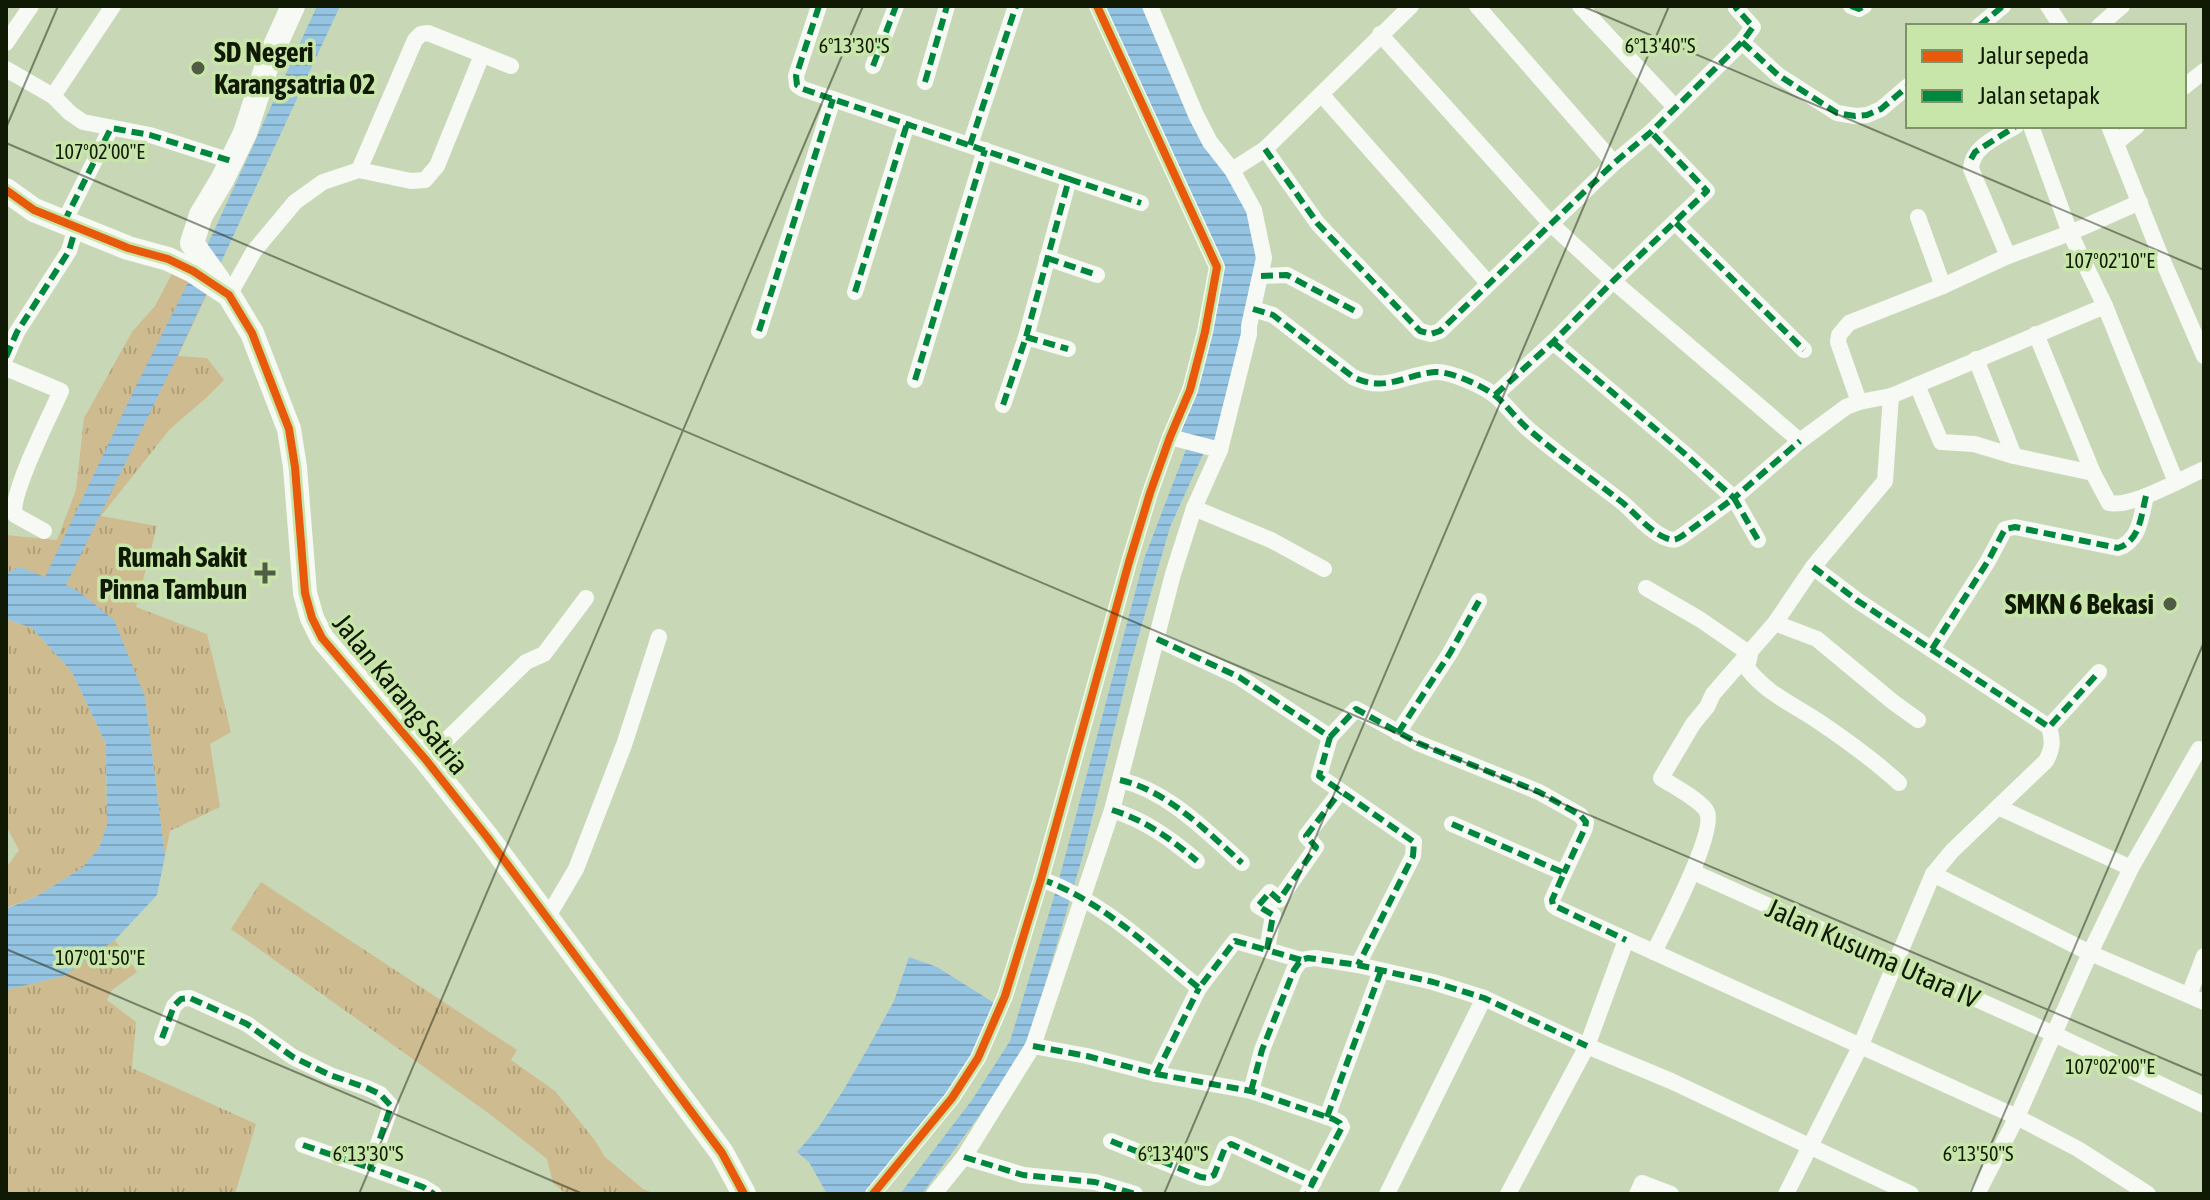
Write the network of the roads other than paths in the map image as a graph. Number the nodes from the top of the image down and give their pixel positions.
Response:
1 (31, 6) edge
2 (113, 6) edge
3 (293, 6) edge
4 (819, 6) edge
5 (896, 6) edge
6 (947, 6) edge
7 (1016, 6) edge
8 (1097, 6) edge
9 (1150, 6) edge
10 (1411, 6) edge
11 (1477, 6) edge
12 (1580, 6) edge
13 (1738, 6) edge
14 (1851, 6) edge
15 (1864, 6) edge
16 (2003, 6) edge
17 (2048, 6) edge
18 (2122, 6) edge
19 (1981, 24) edge
20 (2060, 24) edge
21 (2101, 24) edge
22 (1380, 34) junction
23 (1742, 42) junction
24 (6, 43) edge
25 (482, 55) junction
26 (511, 66) dead end
27 (873, 66) dead end
28 (6, 69) edge
29 (2204, 71) edge
30 (925, 82) dead end
31 (2186, 85) edge
32 (1906, 88) edge
33 (1322, 95) junction
34 (53, 96) junction
35 (833, 99) junction
36 (1675, 107) junction
37 (907, 124) junction
38 (111, 128) junction
39 (2013, 128) edge
40 (2032, 128) edge
41 (2110, 128) edge
42 (2135, 128) edge
43 (1651, 132) junction
44 (2116, 143) junction
45 (978, 148) junction
46 (1265, 149) junction
47 (231, 161) junction
48 (1614, 163) junction
49 (359, 170) junction
50 (1232, 170) junction
51 (1069, 179) junction
52 (11, 201) edge
53 (2140, 202) junction
54 (1141, 203) dead end
55 (1918, 217) dead end
56 (1676, 223) junction
57 (1551, 224) junction
58 (70, 225) junction
59 (2070, 233) junction
60 (2008, 256) junction
61 (1047, 258) junction
62 (168, 259) junction
63 (1097, 275) dead end
64 (1261, 276) junction
65 (1613, 281) junction
66 (1488, 283) junction
67 (1943, 286) junction
68 (855, 292) dead end
69 (229, 295) junction
70 (2105, 306) junction
71 (1253, 309) junction
72 (1355, 311) dead end
73 (759, 331) dead end
74 (2036, 334) junction
75 (1026, 337) junction
76 (1553, 342) junction
77 (1068, 349) dead end
78 (1804, 350) dead end
79 (2204, 356) edge
80 (6, 357) edge
81 (1976, 359) junction
82 (6, 368) edge
83 (915, 380) dead end
84 (1917, 385) junction
85 (1495, 395) junction
86 (1891, 396) junction
87 (1859, 402) junction
88 (1003, 405) dead end
89 (1170, 437) junction
90 (1800, 441) junction
91 (1220, 450) junction
92 (2014, 456) junction
93 (2204, 469) edge
94 (2093, 473) junction
95 (2176, 482) junction
96 (2146, 496) junction
97 (1734, 498) junction
98 (1194, 508) junction
99 (44, 531) dead end
100 (1758, 540) dead end
101 (1813, 567) junction
102 (1324, 569) dead end
103 (1646, 588) dead end
104 (586, 598) dead end
105 (1479, 601) dead end
106 (1775, 623) junction
107 (659, 637) dead end
108 (1157, 639) junction
109 (1932, 649) junction
110 (1750, 654) junction
111 (2099, 672) dead end
112 (1918, 720) dead end
113 (2049, 727) junction
114 (1398, 733) junction
115 (1330, 737) junction
116 (2199, 749) dead end
117 (426, 760) junction
118 (1120, 780) junction
119 (1899, 783) dead end
120 (1340, 792) junction
121 (1998, 807) junction
122 (1112, 810) junction
123 (1452, 824) dead end
124 (1197, 861) dead end
125 (1242, 863) dead end
126 (2131, 868) junction
127 (1693, 872) junction
128 (1564, 873) junction
129 (1933, 874) junction
130 (1048, 881) junction
131 (1084, 897) junction
132 (547, 918) junction
133 (1626, 940) junction
134 (1267, 950) junction
135 (1654, 952) junction
136 (2090, 953) junction
137 (2204, 956) edge
138 (1301, 960) junction
139 (1894, 963) junction
140 (1358, 965) junction
141 (1381, 971) junction
142 (1199, 988) junction
143 (1484, 998) junction
144 (2196, 998) edge
145 (2054, 1034) junction
146 (162, 1038) dead end
147 (1033, 1046) junction
148 (1587, 1046) junction
149 (1860, 1047) junction
150 (1156, 1074) junction
151 (1251, 1091) junction
152 (2204, 1105) edge
153 (1327, 1117) junction
154 (2017, 1117) junction
155 (1111, 1141) dead end
156 (303, 1145) dead end
157 (1809, 1147) junction
158 (964, 1157) junction
159 (370, 1168) junction
160 (1311, 1188) edge
161 (434, 1194) edge
162 (744, 1194) edge
163 (873, 1194) edge
164 (934, 1194) edge
165 (1135, 1194) edge
166 (1387, 1194) edge
167 (1508, 1194) edge
168 (1637, 1194) edge
169 (1671, 1194) edge
170 (1786, 1194) edge
171 (1911, 1194) edge
172 (1977, 1194) edge
173 (2148, 1194) edge

1 - 24 street
2 - 34 street
3 - 47 street
4 - 35 street
5 - 27 street
6 - 30 street
7 - 45 street
8 - 89 street
9 - 50 street
10 - 22 street
11 - 48 street
12 - 36 street
13 - 23 street
14 - 15 street
16 - 19 street
17 - 20 street
18 - 21 street
22 - 33 street
22 - 57 street
23 - 32 street
23 - 36 street
25 - 26 street
25 - 49 street
25 - 49 street
28 - 34 street
29 - 31 street
33 - 46 street
33 - 66 street
34 - 38 street
35 - 37 street
35 - 73 street
36 - 43 street
37 - 45 street
37 - 68 street
38 - 47 street
38 - 58 street
39 - 60 street
40 - 59 street
41 - 44 street
42 - 44 street
43 - 48 street
43 - 56 street
44 - 53 street
45 - 51 street
45 - 83 street
46 - 50 street
46 - 66 street
47 - 62 street
47 - 69 street
48 - 57 street
49 - 69 street
50 - 64 street
51 - 54 street
51 - 61 street
52 - 58 street, Jalan Karang Satria
53 - 59 street
53 - 79 street
55 - 67 street
56 - 65 street
56 - 78 street
57 - 65 street
57 - 66 street
58 - 62 street, Jalan Karang Satria
58 - 80 street
59 - 60 street
59 - 70 street
60 - 67 street
61 - 63 street
61 - 75 street
62 - 69 street, Jalan Karang Satria
64 - 71 street
64 - 72 street
65 - 76 street
65 - 90 street
67 - 87 street
69 - 117 street, Jalan Karang Satria
70 - 74 street
70 - 95 street
71 - 85 street
71 - 91 street
74 - 81 street
74 - 94 street
75 - 77 street
75 - 88 street
76 - 85 street
76 - 97 street
81 - 84 street
81 - 92 street
82 - 99 street
84 - 86 street
84 - 92 street
85 - 97 street
86 - 87 street
86 - 101 street
87 - 90 street
89 - 91 street
89 - 130 street
90 - 97 street
91 - 98 street
92 - 94 street
93 - 95 street
94 - 96 street
95 - 96 street
96 - 109 street
97 - 100 street
98 - 102 street
98 - 108 street
101 - 106 street
101 - 109 street
103 - 110 street
104 - 117 street
105 - 114 street
106 - 110 street
106 - 112 street
107 - 132 street
108 - 115 street
108 - 118 street
109 - 113 street
110 - 119 street
110 - 127 street
111 - 113 street
113 - 121 street
114 - 115 street
114 - 128 street
115 - 120 street
116 - 126 street
117 - 132 street, Jalan Karang Satria
118 - 122 street
118 - 125 street
120 - 134 street
120 - 140 street
121 - 126 street
121 - 129 street
122 - 124 street
122 - 131 street
123 - 128 street
126 - 136 street
127 - 135 street
127 - 139 street, Jalan Kusuma Utara IV
128 - 133 street
129 - 136 street
129 - 139 street
130 - 131 street
130 - 163 street
131 - 142 street
131 - 147 street
132 - 162 street, Jalan Karang Satria
133 - 135 street
133 - 148 street
134 - 138 street
134 - 142 street
135 - 149 street
136 - 144 street
136 - 145 street
137 - 144 street
138 - 140 street
138 - 151 street
139 - 145 street, Jalan Kusuma Utara IV
139 - 149 street
140 - 141 street
141 - 143 street
141 - 153 street
142 - 150 street
143 - 148 street
143 - 166 street
145 - 152 street, Jalan Kusuma Utara IV
145 - 154 street
146 - 159 street
147 - 150 street
147 - 158 street
148 - 157 street
148 - 167 street
149 - 154 street
149 - 157 street
150 - 151 street
151 - 153 street
153 - 160 street
154 - 172 street
154 - 173 street
155 - 160 street
156 - 159 street
157 - 170 street
157 - 171 street
158 - 164 street
158 - 165 street
159 - 161 street
168 - 169 street

